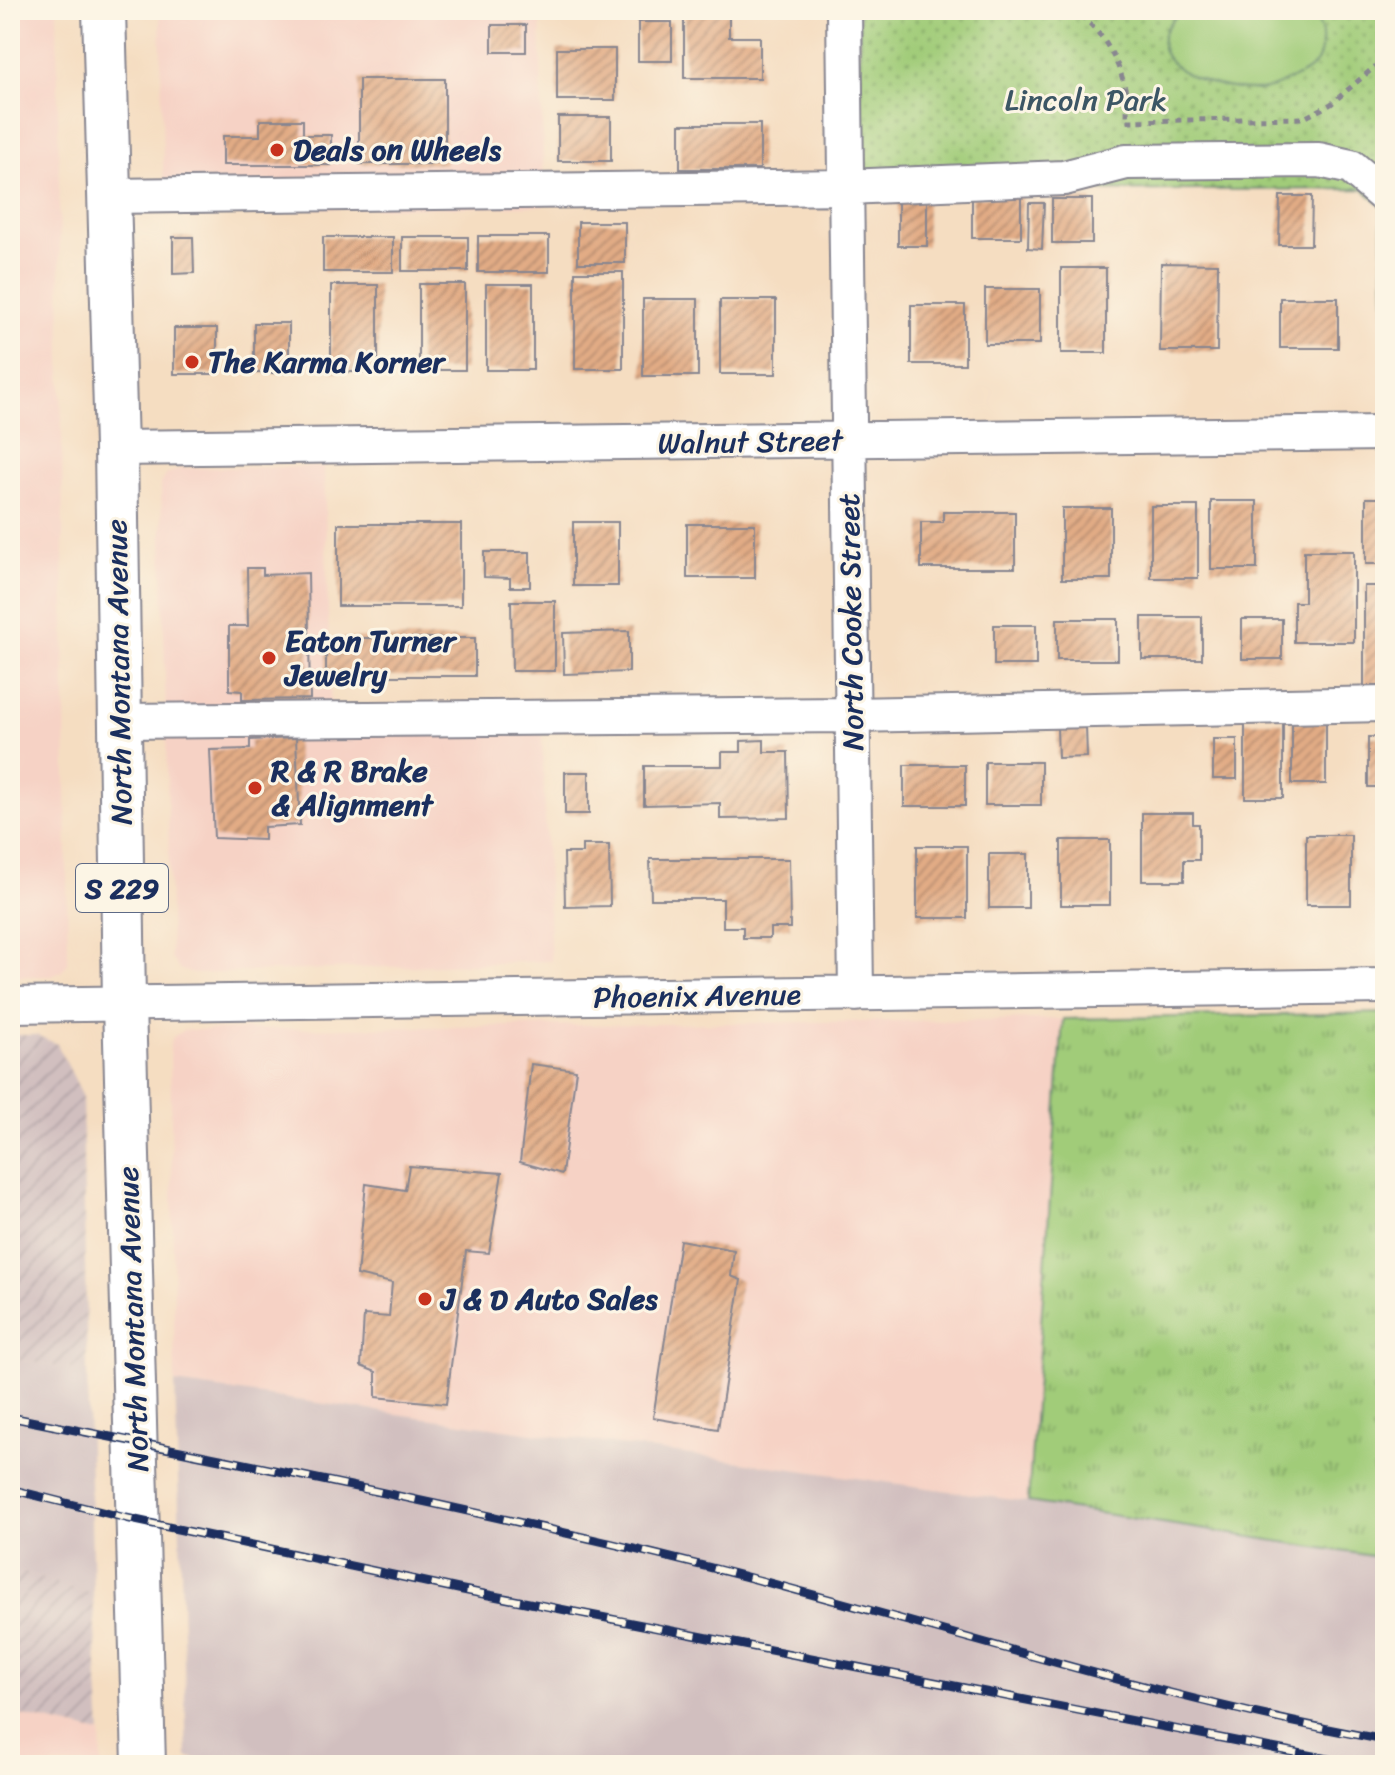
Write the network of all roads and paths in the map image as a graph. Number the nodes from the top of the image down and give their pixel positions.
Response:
1 (104, 10) edge
2 (844, 10) edge
3 (1070, 10) edge
4 (1379, 10) edge
5 (1082, 12) edge
6 (1385, 16) edge
7 (1385, 58) edge
8 (846, 187) junction
9 (108, 196) junction
10 (1385, 196) edge
11 (1385, 433) edge
12 (849, 441) junction
13 (116, 448) junction
14 (1385, 704) edge
15 (852, 715) junction
16 (120, 721) junction
17 (1385, 986) edge
18 (856, 994) junction
19 (124, 1003) junction
20 (10, 1005) edge
21 (144, 1765) edge

1 - 9 main road, North Montana Avenue / S 229
2 - 8 street, North Cooke Street
3 - 5 path
4 - 6 path
5 - 7 path
8 - 9 street
8 - 10 street
8 - 12 street, North Cooke Street
9 - 13 main road, North Montana Avenue / S 229
11 - 12 street, Walnut Street
12 - 13 street, Walnut Street
12 - 15 street, North Cooke Street
13 - 16 main road, North Montana Avenue / S 229
14 - 15 street
15 - 16 street
15 - 18 street, North Cooke Street
16 - 19 main road, North Montana Avenue / S 229
17 - 18 street, Phoenix Avenue
18 - 19 street, Phoenix Avenue
19 - 20 street, Phoenix Avenue
19 - 21 main road, North Montana Avenue / S 229

